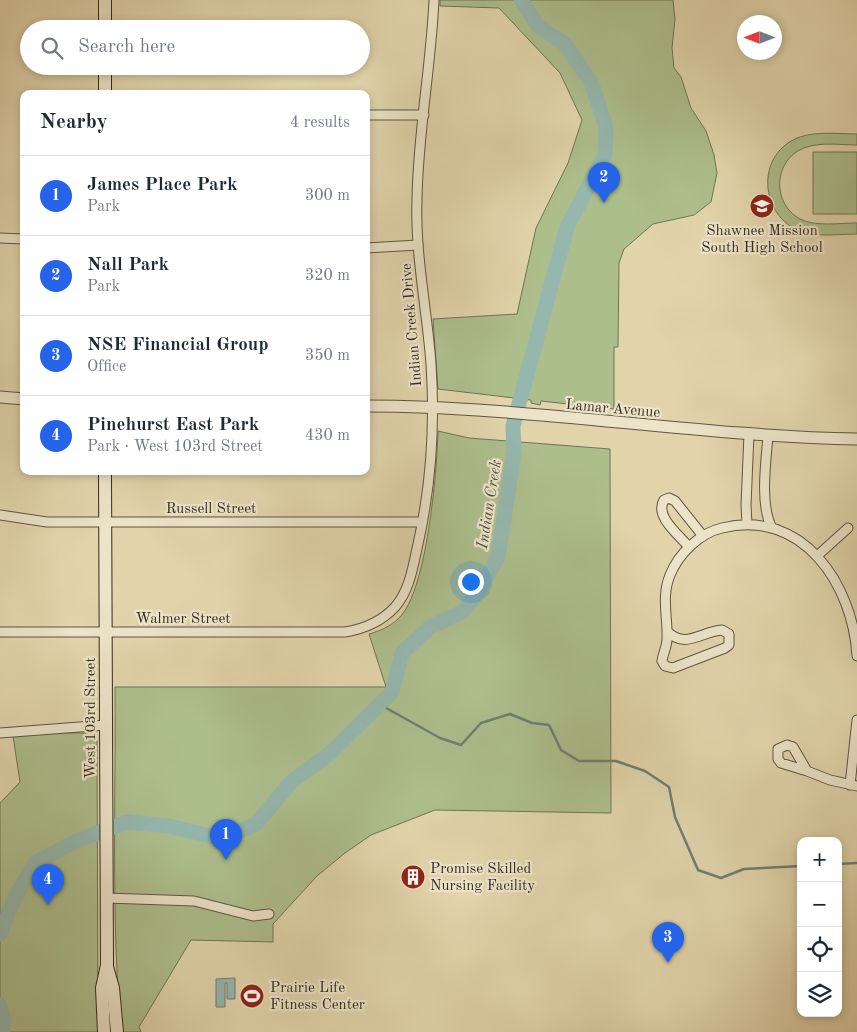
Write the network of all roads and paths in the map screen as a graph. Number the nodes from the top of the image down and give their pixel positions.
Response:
1 (105, 0) edge
2 (434, 0) edge
3 (105, 20) edge
4 (105, 75) edge
5 (105, 90) edge
6 (370, 114) edge
7 (424, 115) junction
8 (0, 238) edge
9 (20, 239) edge
10 (418, 245) junction
11 (370, 248) edge
12 (0, 397) edge
13 (20, 399) edge
14 (370, 406) edge
15 (432, 408) junction
16 (750, 434) junction
17 (768, 436) junction
18 (857, 439) edge
19 (105, 475) edge
20 (0, 515) edge
21 (106, 522) junction
22 (422, 522) junction
23 (747, 524) junction
24 (771, 526) junction
25 (848, 528) dead end
26 (703, 536) junction
27 (689, 547) junction
28 (816, 556) junction
29 (366, 627) joint
30 (667, 631) junction
31 (0, 632) edge
32 (106, 632) junction
33 (857, 656) edge
34 (857, 720) edge
35 (106, 725) junction
36 (0, 733) edge
37 (807, 770) dead end
38 (853, 785) edge
39 (106, 898) junction
40 (269, 914) dead end
41 (107, 965) junction
42 (104, 1032) edge
43 (117, 1032) edge

1 - 3 main road
2 - 7 street, Indian Creek Drive
4 - 5 main road
6 - 7 street
7 - 10 street, Indian Creek Drive
8 - 9 street
10 - 11 street
10 - 15 street, Indian Creek Drive
12 - 13 street
14 - 15 street, Lamar Avenue
15 - 16 street, Lamar Avenue
15 - 22 street, Indian Creek Drive
16 - 17 street, Lamar Avenue
16 - 23 street
17 - 18 street, Lamar Avenue
17 - 24 street
19 - 21 main road, West 103rd Street
20 - 21 street, Russell Street
21 - 22 street, Russell Street
21 - 32 main road, West 103rd Street
22 - 29 street, Indian Creek Drive
23 - 24 street
23 - 26 street
24 - 28 street
25 - 28 street
26 - 27 street
26 - 27 street
27 - 30 street
28 - 33 street
29 - 32 street, Walmer Street
30 - 30 street
31 - 32 street, Walmer Street
32 - 35 main road, West 103rd Street
34 - 38 street
35 - 36 street
35 - 39 main road, West 103rd Street
37 - 38 street
39 - 40 street
39 - 41 main road, West 103rd Street
41 - 42 main road, West 103rd Street
41 - 43 main road, West 103rd Street

